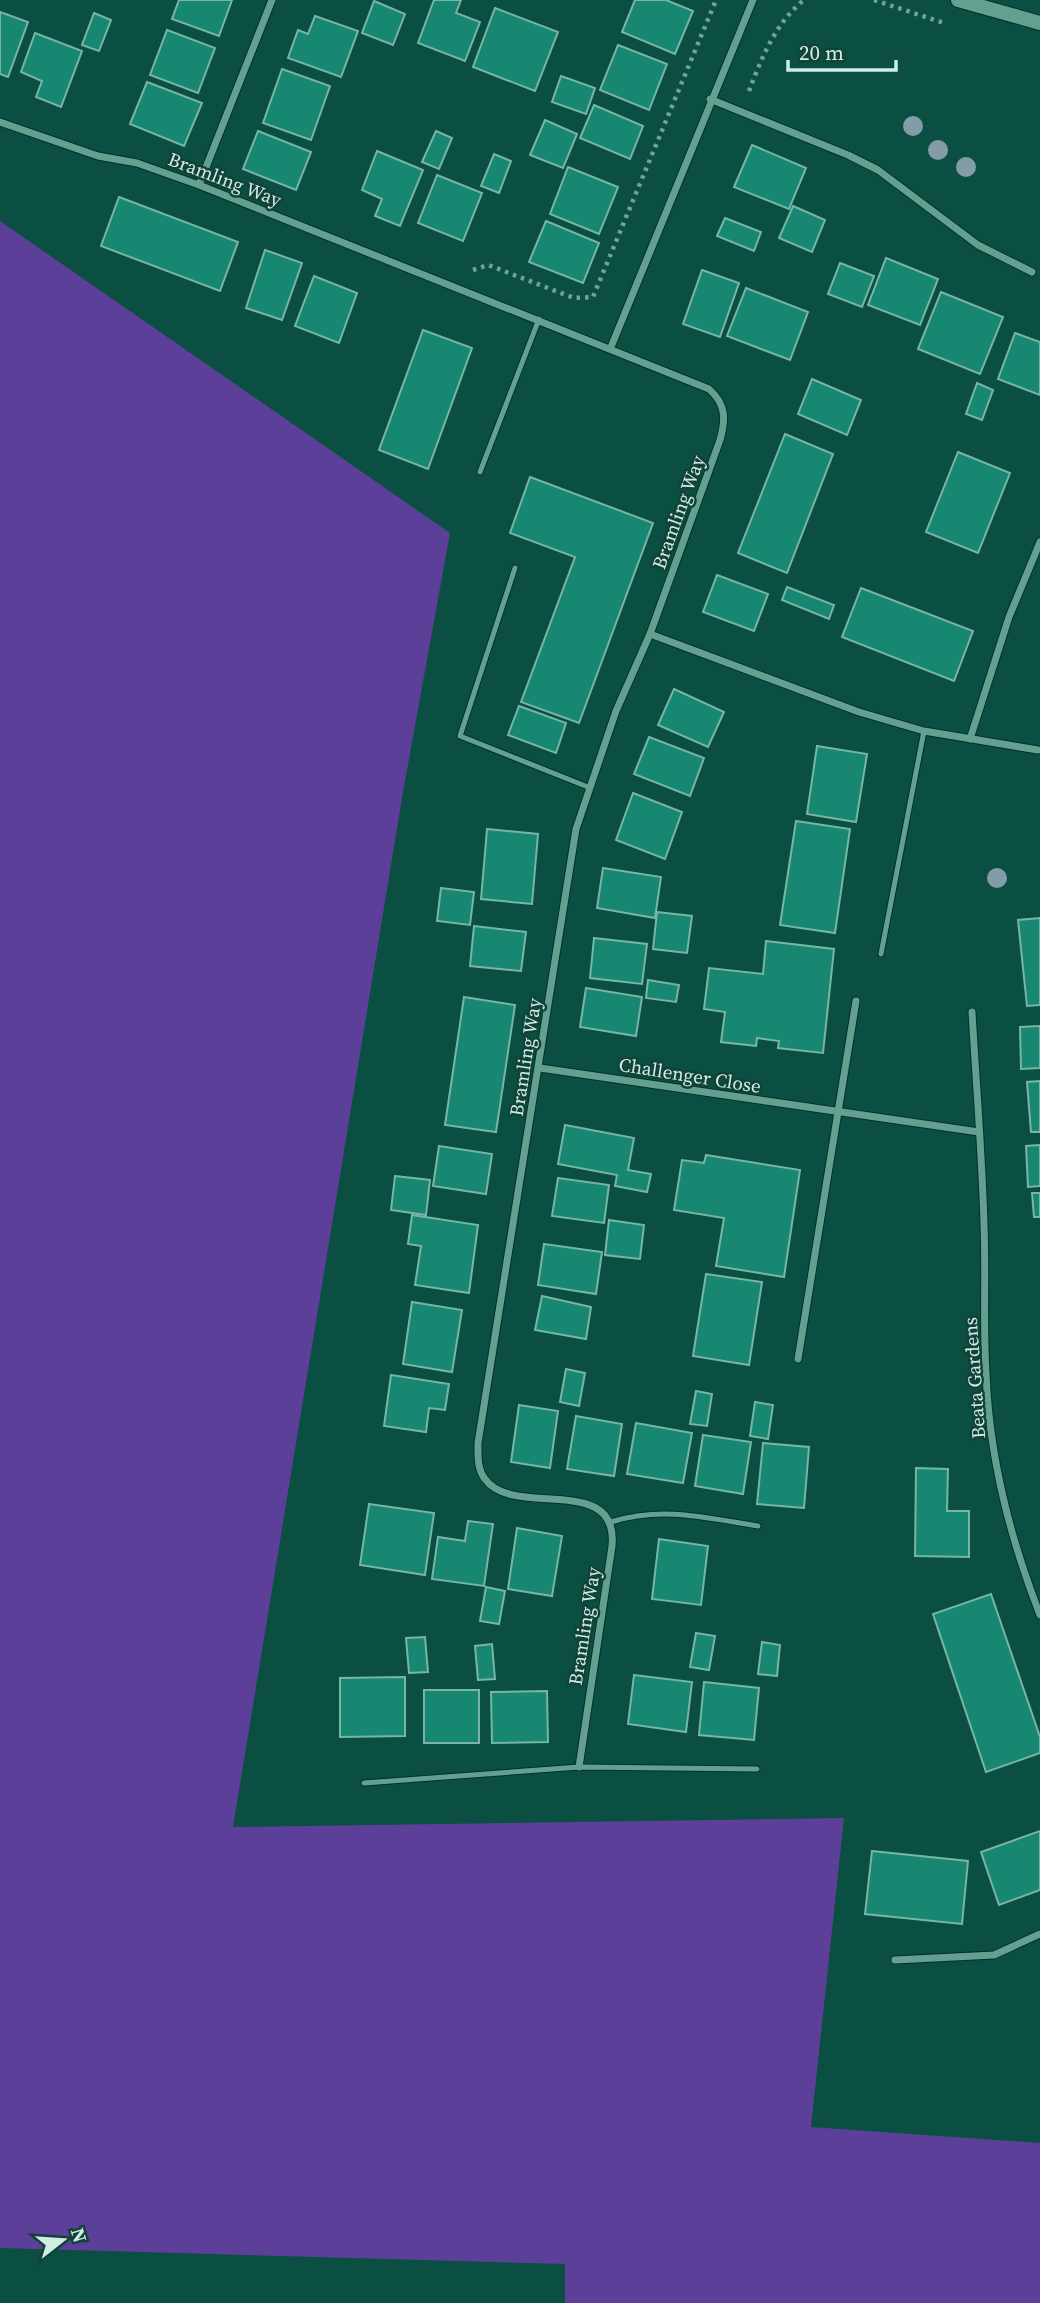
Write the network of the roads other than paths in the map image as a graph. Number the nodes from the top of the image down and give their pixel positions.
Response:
1 (272, 0) edge
2 (753, 0) edge
3 (958, 0) edge
4 (1040, 23) edge
5 (710, 99) junction
6 (0, 122) edge
7 (200, 185) junction
8 (1032, 272) dead end
9 (539, 319) junction
10 (611, 347) junction
11 (480, 471) dead end
12 (1040, 542) edge
13 (515, 568) dead end
14 (650, 634) junction
15 (924, 731) junction
16 (970, 739) junction
17 (1038, 750) dead end
18 (588, 787) junction
19 (881, 954) dead end
20 (856, 1001) dead end
21 (972, 1012) dead end
22 (540, 1068) junction
23 (836, 1112) junction
24 (979, 1132) junction
25 (797, 1359) dead end
26 (611, 1522) junction
27 (758, 1526) dead end
28 (1040, 1615) edge
29 (579, 1767) junction
30 (757, 1769) dead end
31 (364, 1783) dead end
32 (1040, 1934) edge
33 (895, 1960) dead end

1 - 7 street
2 - 5 street
3 - 4 street
5 - 8 street
5 - 10 street
6 - 7 street, Bramling Way
7 - 9 street, Bramling Way
9 - 10 street, Bramling Way
9 - 11 lane
10 - 14 street, Bramling Way
12 - 16 street
13 - 18 lane
14 - 15 street
14 - 18 street, Bramling Way
15 - 16 street
15 - 19 lane
16 - 17 street
18 - 22 street, Bramling Way
20 - 23 street
21 - 24 street, Beata Gardens
22 - 23 street, Challenger Close
22 - 26 street, Bramling Way
23 - 24 street
23 - 25 street
24 - 28 street, Beata Gardens
26 - 27 lane
26 - 29 street, Bramling Way
29 - 30 lane
29 - 31 lane
32 - 33 street

